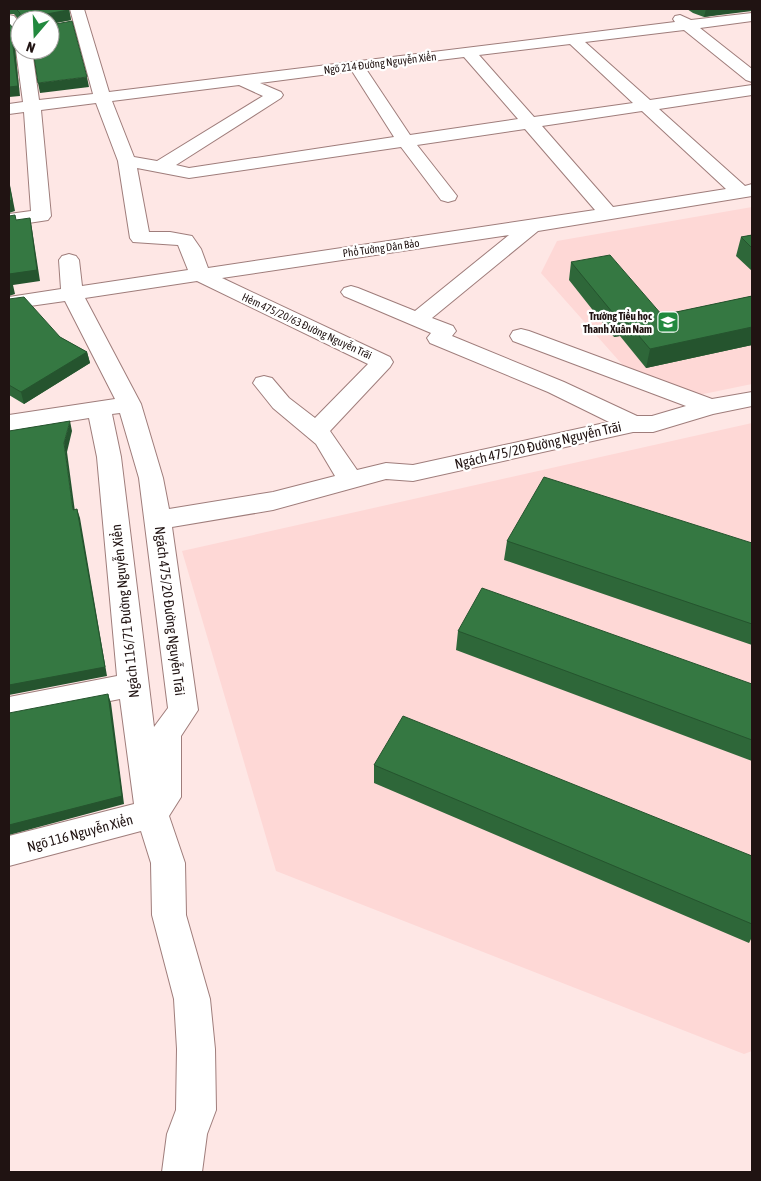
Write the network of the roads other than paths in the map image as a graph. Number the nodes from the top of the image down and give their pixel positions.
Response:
1 (667, 9) edge
2 (752, 17) edge
3 (74, 20) edge
4 (688, 25) junction
5 (573, 39) junction
6 (468, 52) junction
7 (25, 60) edge
8 (356, 66) junction
9 (752, 77) edge
10 (240, 80) junction
11 (752, 90) edge
12 (102, 97) junction
13 (32, 106) junction
14 (646, 106) junction
15 (9, 109) edge
16 (530, 123) junction
17 (406, 142) junction
18 (127, 161) junction
19 (160, 167) junction
20 (746, 191) edge
21 (448, 196) dead end
22 (610, 214) junction
23 (9, 220) edge
24 (532, 226) junction
25 (70, 260) dead end
26 (200, 275) junction
27 (351, 292) dead end
28 (72, 294) junction
29 (9, 303) edge
30 (417, 320) junction
31 (522, 336) dead end
32 (264, 383) dead end
33 (752, 398) edge
34 (129, 404) junction
35 (710, 407) junction
36 (99, 408) junction
37 (9, 423) edge
38 (633, 424) junction
39 (316, 431) junction
40 (351, 481) junction
41 (158, 520) junction
42 (133, 685) junction
43 (9, 709) edge
44 (152, 814) junction
45 (9, 851) edge
46 (182, 1172) edge

1 - 4 street
2 - 4 street, Ngõ 214 Đường Nguyễn Xiển
3 - 12 street
4 - 5 street, Ngõ 214 Đường Nguyễn Xiển
4 - 9 street
5 - 6 street, Ngõ 214 Đường Nguyễn Xiển
5 - 14 street
6 - 8 street, Ngõ 214 Đường Nguyễn Xiển
6 - 16 street
7 - 13 street
8 - 10 street, Ngõ 214 Đường Nguyễn Xiển
8 - 17 street
10 - 12 street, Ngõ 214 Đường Nguyễn Xiển
10 - 19 street
11 - 14 street
12 - 13 street, Ngõ 214 Đường Nguyễn Xiển
12 - 18 street
13 - 15 street, Ngõ 214 Đường Nguyễn Xiển
13 - 23 street
14 - 16 street
14 - 20 street
16 - 17 street
16 - 22 street
17 - 19 street
17 - 21 street
18 - 19 street
18 - 26 street
20 - 22 street, Phố Tưởng Dân Bảo
22 - 24 street, Phố Tưởng Dân Bảo
24 - 26 street, Phố Tưởng Dân Bảo
24 - 30 street
25 - 28 street
26 - 28 street, Phố Tưởng Dân Bảo
26 - 39 street, Hẻm 475/20/63 Đường Nguyễn Trãi
27 - 30 street
28 - 29 street, Phố Tưởng Dân Bảo
28 - 34 street
30 - 38 street
31 - 35 street
32 - 39 street
33 - 35 street, Ngách 475/20 Đường Nguyễn Trãi
34 - 36 street
34 - 41 street
35 - 38 street, Ngách 475/20 Đường Nguyễn Trãi
36 - 37 street
36 - 42 street, Ngách 116/71 Đường Nguyễn Xiển
38 - 40 street, Ngách 475/20 Đường Nguyễn Trãi
39 - 40 street
40 - 41 street, Ngách 475/20 Đường Nguyễn Trãi
41 - 44 street, Ngách 475/20 Đường Nguyễn Trãi
42 - 43 street
42 - 44 street, Ngách 116/71 Đường Nguyễn Xiển
44 - 45 street, Ngõ 116 Nguyễn Xiển
44 - 46 street

